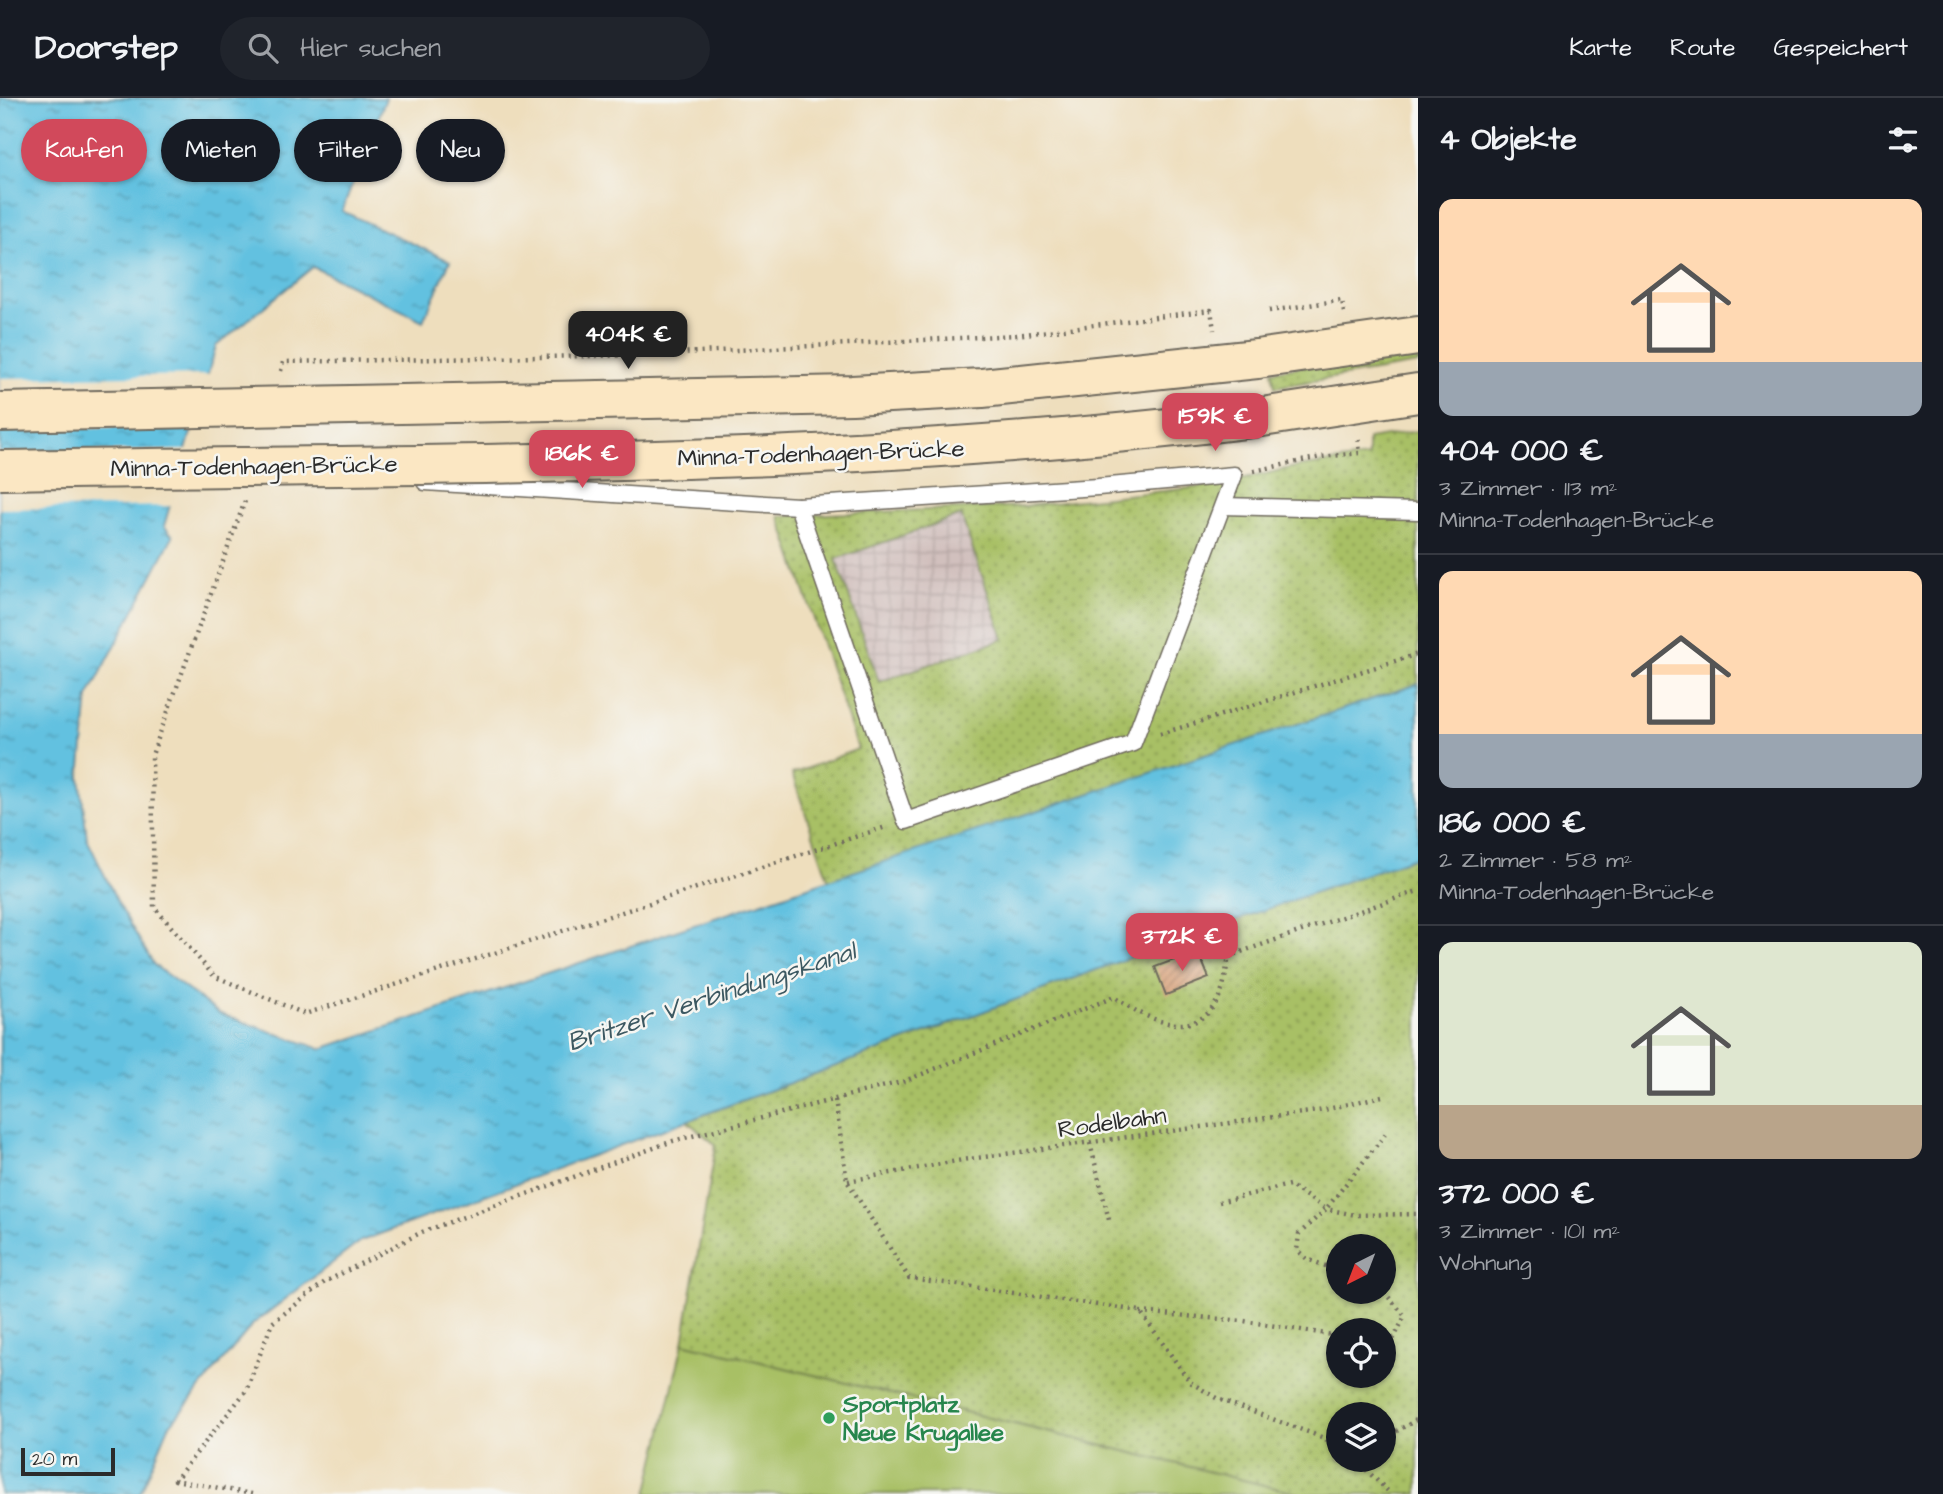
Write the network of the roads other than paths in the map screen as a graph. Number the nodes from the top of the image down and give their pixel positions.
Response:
1 (1418, 336) edge
2 (1418, 393) edge
3 (0, 412) edge
4 (0, 470) edge
5 (255, 472) road end
6 (798, 506) junction
7 (1223, 506) junction
8 (1418, 511) edge

1 - 3 main road, bridge
2 - 4 main road, Minna-Todenhagen-Brücke, bridge
5 - 6 lane
6 - 7 lane
6 - 7 lane
7 - 8 lane

